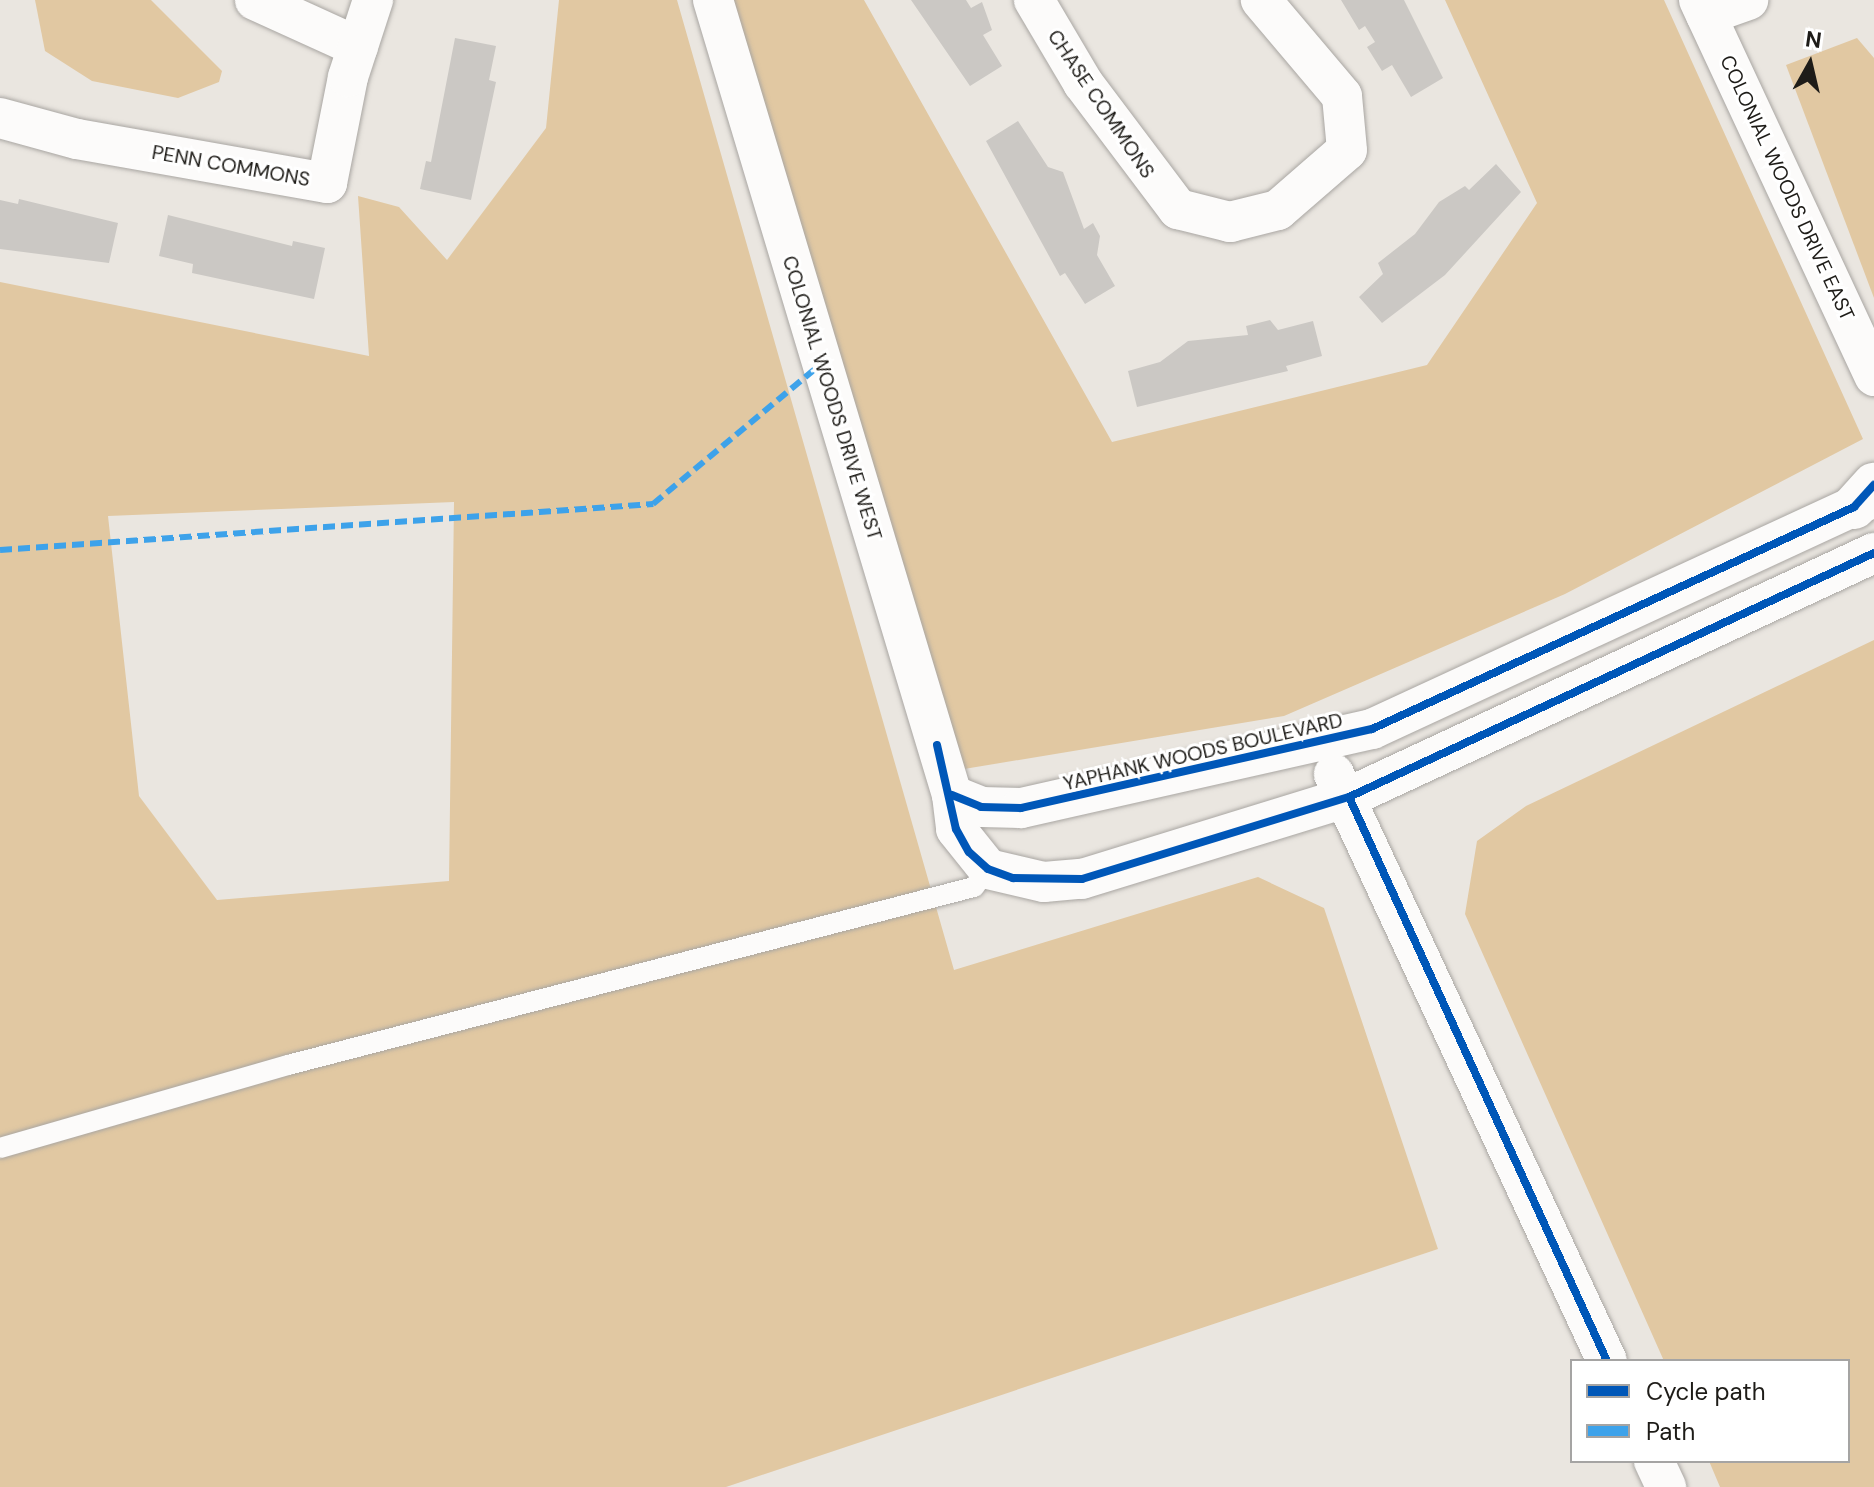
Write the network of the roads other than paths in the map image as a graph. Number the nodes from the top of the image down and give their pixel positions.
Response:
1 (255, 0) edge
2 (373, 0) edge
3 (713, 0) edge
4 (1034, 0) edge
5 (1261, 0) edge
6 (1748, 0) edge
7 (1703, 8) edge
8 (358, 47) junction
9 (0, 118) edge
10 (1874, 376) edge
11 (1867, 496) edge
12 (1874, 553) edge
13 (1650, 604) junction
14 (1317, 746) junction
15 (952, 795) junction
16 (1349, 797) junction
17 (988, 869) junction
18 (0, 1148) edge
19 (1606, 1359) edge
20 (1655, 1463) edge
21 (1666, 1487) edge

1 - 8 street
2 - 8 street, PENN COMMONS
3 - 15 street, COLONIAL WOODS DRIVE WEST
4 - 5 street, CHASE COMMONS
6 - 7 street
7 - 10 street, COLONIAL WOODS DRIVE EAST
8 - 9 street, PENN COMMONS
11 - 13 street, YAPHANK WOODS BOULEVARD
12 - 16 street
13 - 14 street, YAPHANK WOODS BOULEVARD
13 - 16 street
14 - 15 street, YAPHANK WOODS BOULEVARD
14 - 16 street, YAPHANK WOODS BOULEVARD
15 - 17 street
16 - 17 street
16 - 19 street, YAPHANK WOODS BOULEVARD
17 - 18 lane
20 - 21 street

